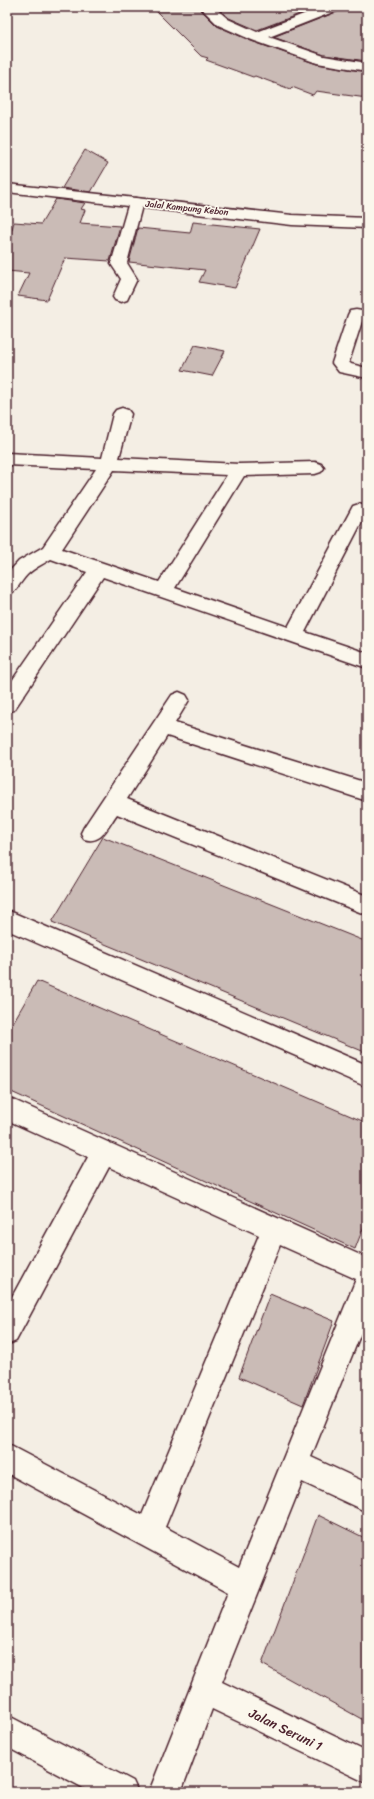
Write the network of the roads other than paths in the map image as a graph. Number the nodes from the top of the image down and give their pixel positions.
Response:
1 (206, 7) edge
2 (333, 7) edge
3 (257, 37) junction
4 (367, 67) edge
5 (7, 188) edge
6 (136, 202) junction
7 (367, 223) edge
8 (121, 297) dead end
9 (356, 315) dead end
10 (367, 373) edge
11 (122, 414) dead end
12 (7, 459) edge
13 (109, 464) junction
14 (315, 468) dead end
15 (239, 470) junction
16 (359, 510) dead end
17 (50, 552) junction
18 (99, 569) junction
19 (7, 588) edge
20 (163, 591) junction
21 (293, 636) junction
22 (367, 661) edge
23 (179, 700) dead end
24 (7, 704) edge
25 (163, 727) junction
26 (367, 792) edge
27 (113, 804) junction
28 (92, 833) dead end
29 (367, 906) edge
30 (7, 920) edge
31 (367, 1076) edge
32 (7, 1108) edge
33 (104, 1152) junction
34 (274, 1229) junction
35 (367, 1271) edge
36 (367, 1285) edge
37 (7, 1332) edge
38 (7, 1458) edge
39 (295, 1464) junction
40 (367, 1498) edge
41 (148, 1534) junction
42 (246, 1586) junction
43 (204, 1689) junction
44 (7, 1730) edge
45 (367, 1768) edge
46 (122, 1792) edge
47 (165, 1792) edge

1 - 3 street
2 - 3 street
3 - 4 street
5 - 6 street, Jalal Kampung Kebon
6 - 7 street, Jalal Kampung Kebon
6 - 8 street
9 - 10 street
11 - 13 street
12 - 13 street
13 - 15 street
13 - 17 street
14 - 15 street
15 - 20 street
16 - 21 street
17 - 18 street
17 - 19 street
18 - 20 street
18 - 24 street
20 - 21 street
21 - 22 street
23 - 25 street
25 - 26 street
25 - 27 street
27 - 28 street
27 - 29 street
30 - 31 street
32 - 33 street
33 - 34 street
33 - 37 street
34 - 35 street
34 - 41 street
36 - 39 street
38 - 41 street
39 - 40 street
39 - 42 street
41 - 42 street
42 - 43 street
43 - 45 street, Jalan Seruni 1
43 - 47 street
44 - 46 street

